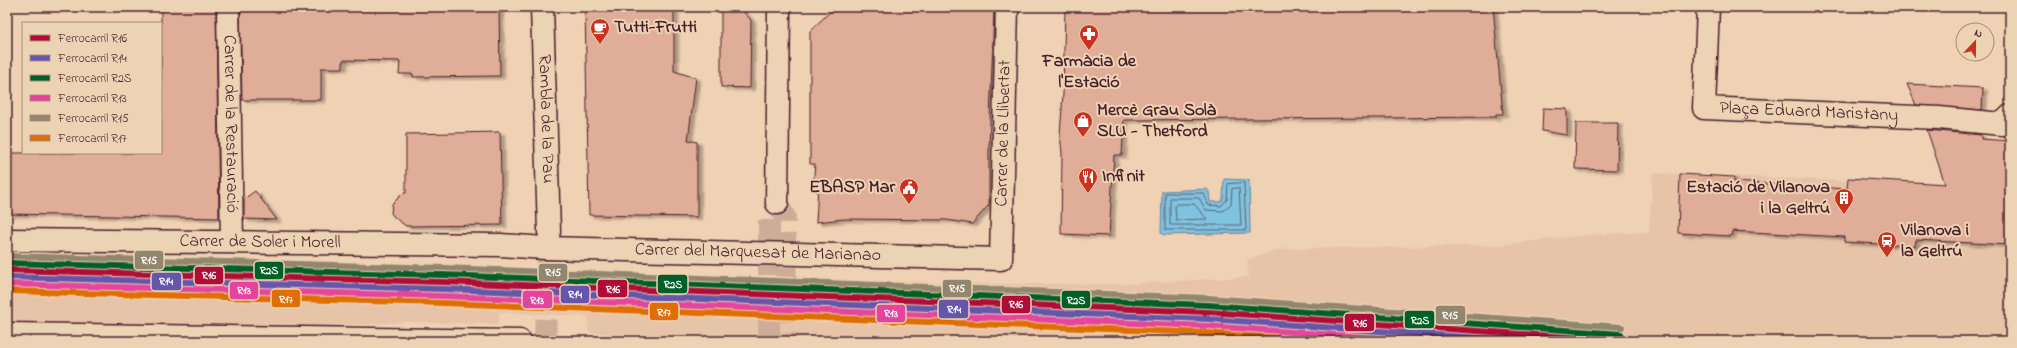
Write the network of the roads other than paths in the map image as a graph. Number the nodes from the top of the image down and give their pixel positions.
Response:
1 (228, 7) edge
2 (542, 7) edge
3 (779, 7) edge
4 (1007, 7) edge
5 (1708, 7) edge
6 (2010, 116) edge
7 (777, 203) dead end
8 (549, 232) tunnel mouth
9 (7, 240) edge
10 (232, 241) junction
11 (513, 245) joint
12 (1001, 259) joint
13 (7, 334) edge
14 (520, 341) edge

1 - 10 street, Carrer de la Restauració
2 - 8 street, Rambla de la Pau
3 - 7 street
4 - 12 street, Carrer de la Llibertat
5 - 6 street, Plaça Eduard Maristany
9 - 10 street, Carrer de Soler i Morell
10 - 11 street, Carrer de Soler i Morell
11 - 12 street, Carrer del Marquesat de Marianao
13 - 14 street

